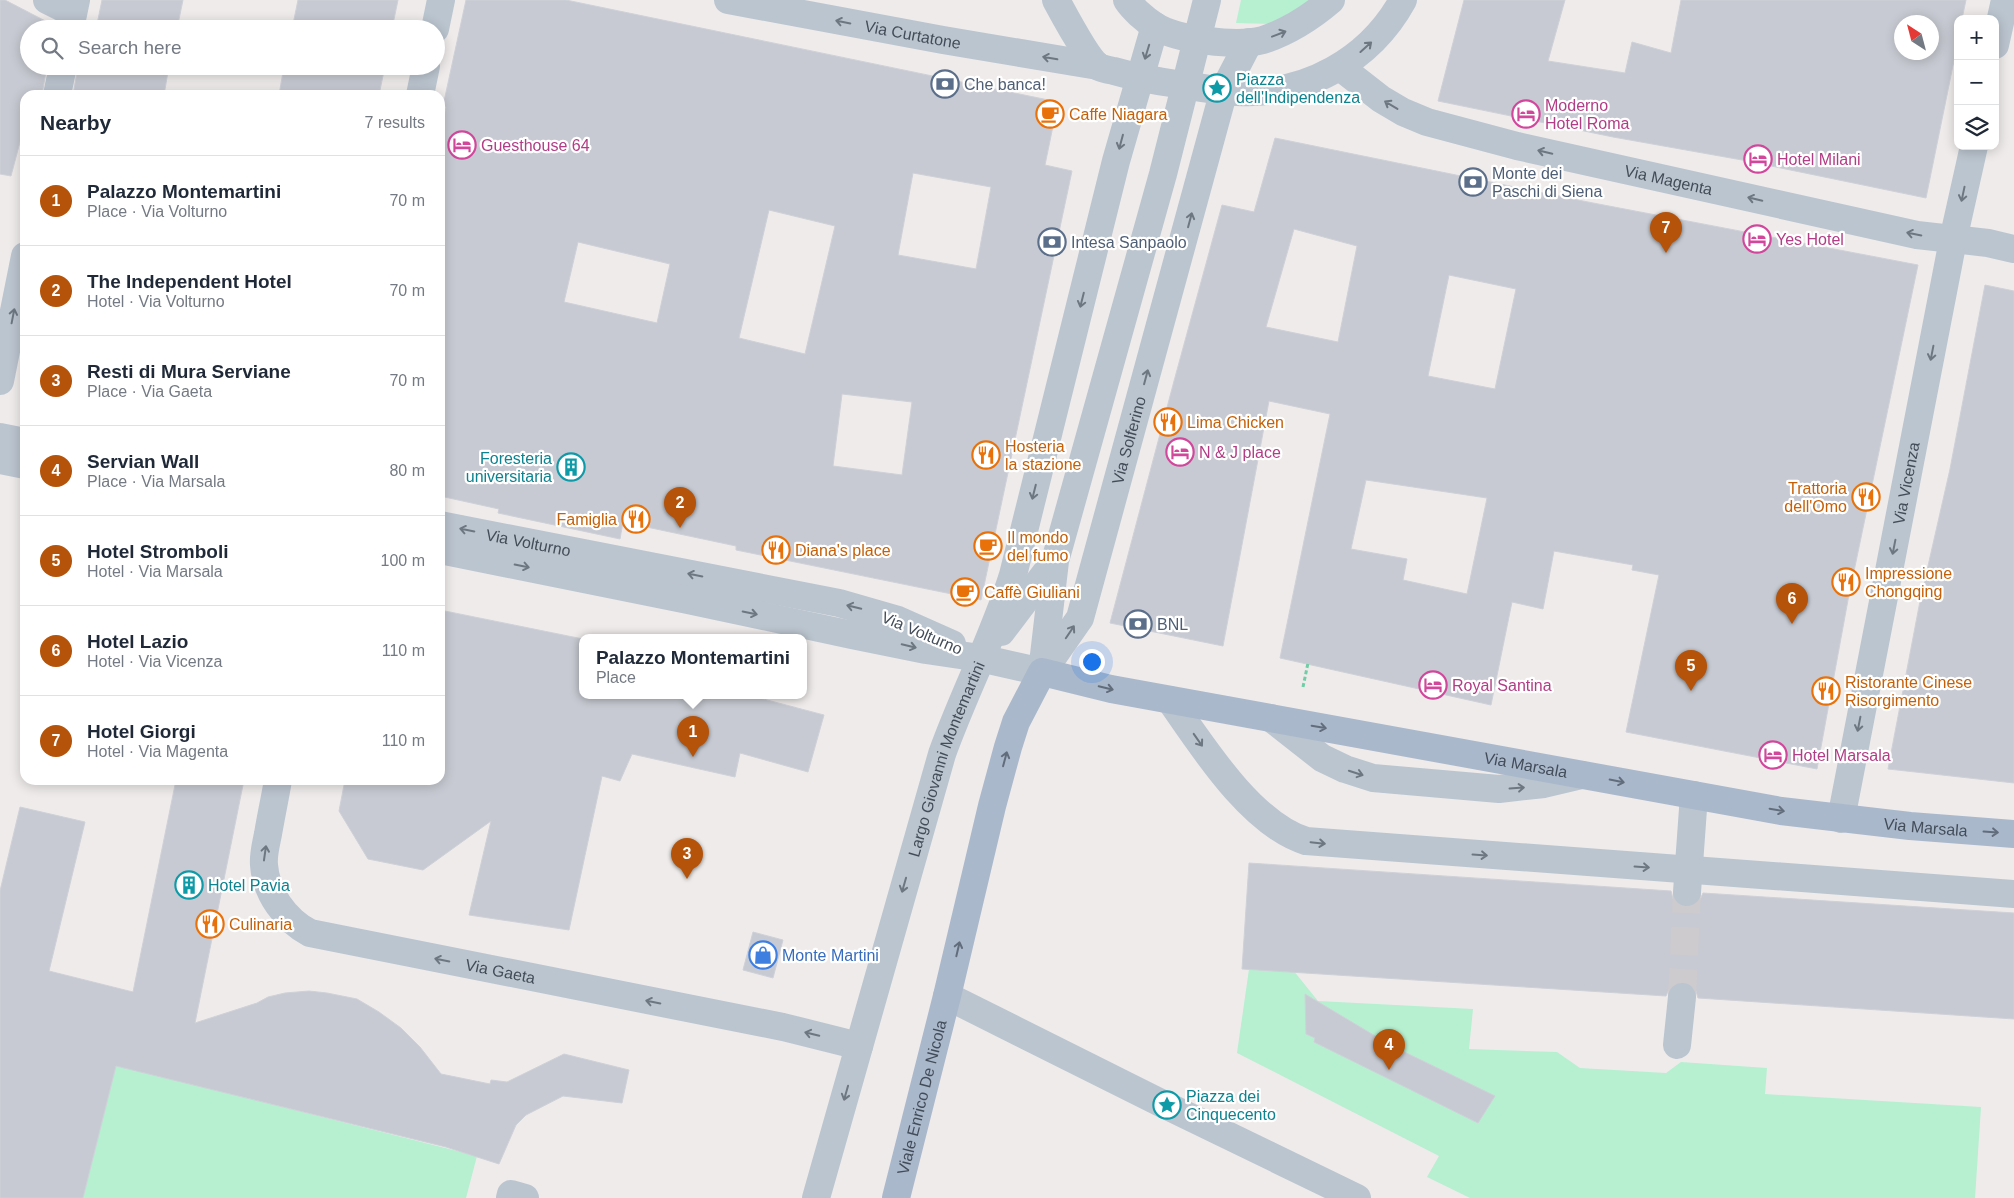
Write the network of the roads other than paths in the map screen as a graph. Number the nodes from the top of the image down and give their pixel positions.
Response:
1 (47, 0) edge
2 (441, 0) edge
3 (728, 0) edge
4 (1056, 0) edge
5 (1127, 0) edge
6 (1207, 0) edge
7 (1331, 0) edge
8 (1403, 0) edge
9 (2005, 0) edge
10 (73, 14) edge
11 (437, 20) edge
12 (1155, 26) junction
13 (1999, 27) edge
14 (1196, 40) junction
15 (1249, 42) junction
16 (1098, 66) junction
17 (1340, 67) junction
18 (61, 75) edge
19 (424, 75) edge
20 (1138, 78) junction
21 (1186, 85) junction
22 (58, 90) edge
23 (421, 90) edge
24 (1224, 90) junction
25 (1973, 150) edge
26 (1953, 240) junction
27 (2014, 249) edge
28 (20, 281) edge
29 (0, 381) edge
30 (0, 437) edge
31 (20, 441) edge
32 (0, 460) edge
33 (20, 465) edge
34 (445, 525) edge
35 (445, 551) edge
36 (1055, 561) junction
37 (980, 658) junction
38 (1042, 672) junction
39 (1170, 700) junction
40 (1272, 718) junction
41 (1582, 775) junction
42 (277, 785) edge
43 (1694, 795) junction
44 (1840, 819) junction
45 (2014, 834) edge
46 (1687, 881) junction
47 (2014, 894) edge
48 (947, 996) junction
49 (1682, 997) tunnel mouth
50 (1677, 1045) dead end
51 (859, 1046) junction
52 (510, 1198) edge
53 (525, 1198) edge
54 (816, 1198) edge
55 (896, 1198) edge
56 (1358, 1198) edge

1 - 10 street
2 - 11 street
16 -> 3 street, Via Curtatone
4 - 16 street
5 - 12 street
6 - 14 street
15 -> 7 street
17 -> 8 street
9 - 13 street
12 - 14 street
12 -> 20 street
14 - 15 street
14 - 21 street
15 - 24 street, Via Solferino
16 - 20 street
17 - 24 street
26 -> 17 street, Via Magenta
18 - 22 street
19 - 23 street
20 - 21 street
20 -> 37 street
21 - 24 street
21 - 36 street
38 -> 24 street, Via Solferino
25 -> 26 street, Via Vicenza
26 - 27 street, Via Magenta
26 -> 44 street, Via Vicenza
29 -> 28 street
30 - 31 street
32 - 33 street
37 -> 34 street, Via Volturno
35 -> 37 street, Via Volturno
36 - 37 street
36 - 38 street
37 - 38 street, Largo Giovanni Montemartini
37 -> 51 street, Largo Giovanni Montemartini
38 -> 39 main road, Via Marsala
48 -> 38 main road
39 - 40 main road, Via Marsala
39 -> 46 street
40 -> 41 main road, Via Marsala
40 -> 41 street
41 -> 43 main road, Via Marsala
51 -> 42 street, Via Gaeta
43 -> 44 main road, Via Marsala
43 - 46 street
44 -> 45 main road, Via Marsala
46 - 47 street
48 - 55 main road, Viale Enrico De Nicola
48 - 56 street
49 - 50 street
51 -> 54 street
52 - 53 street

